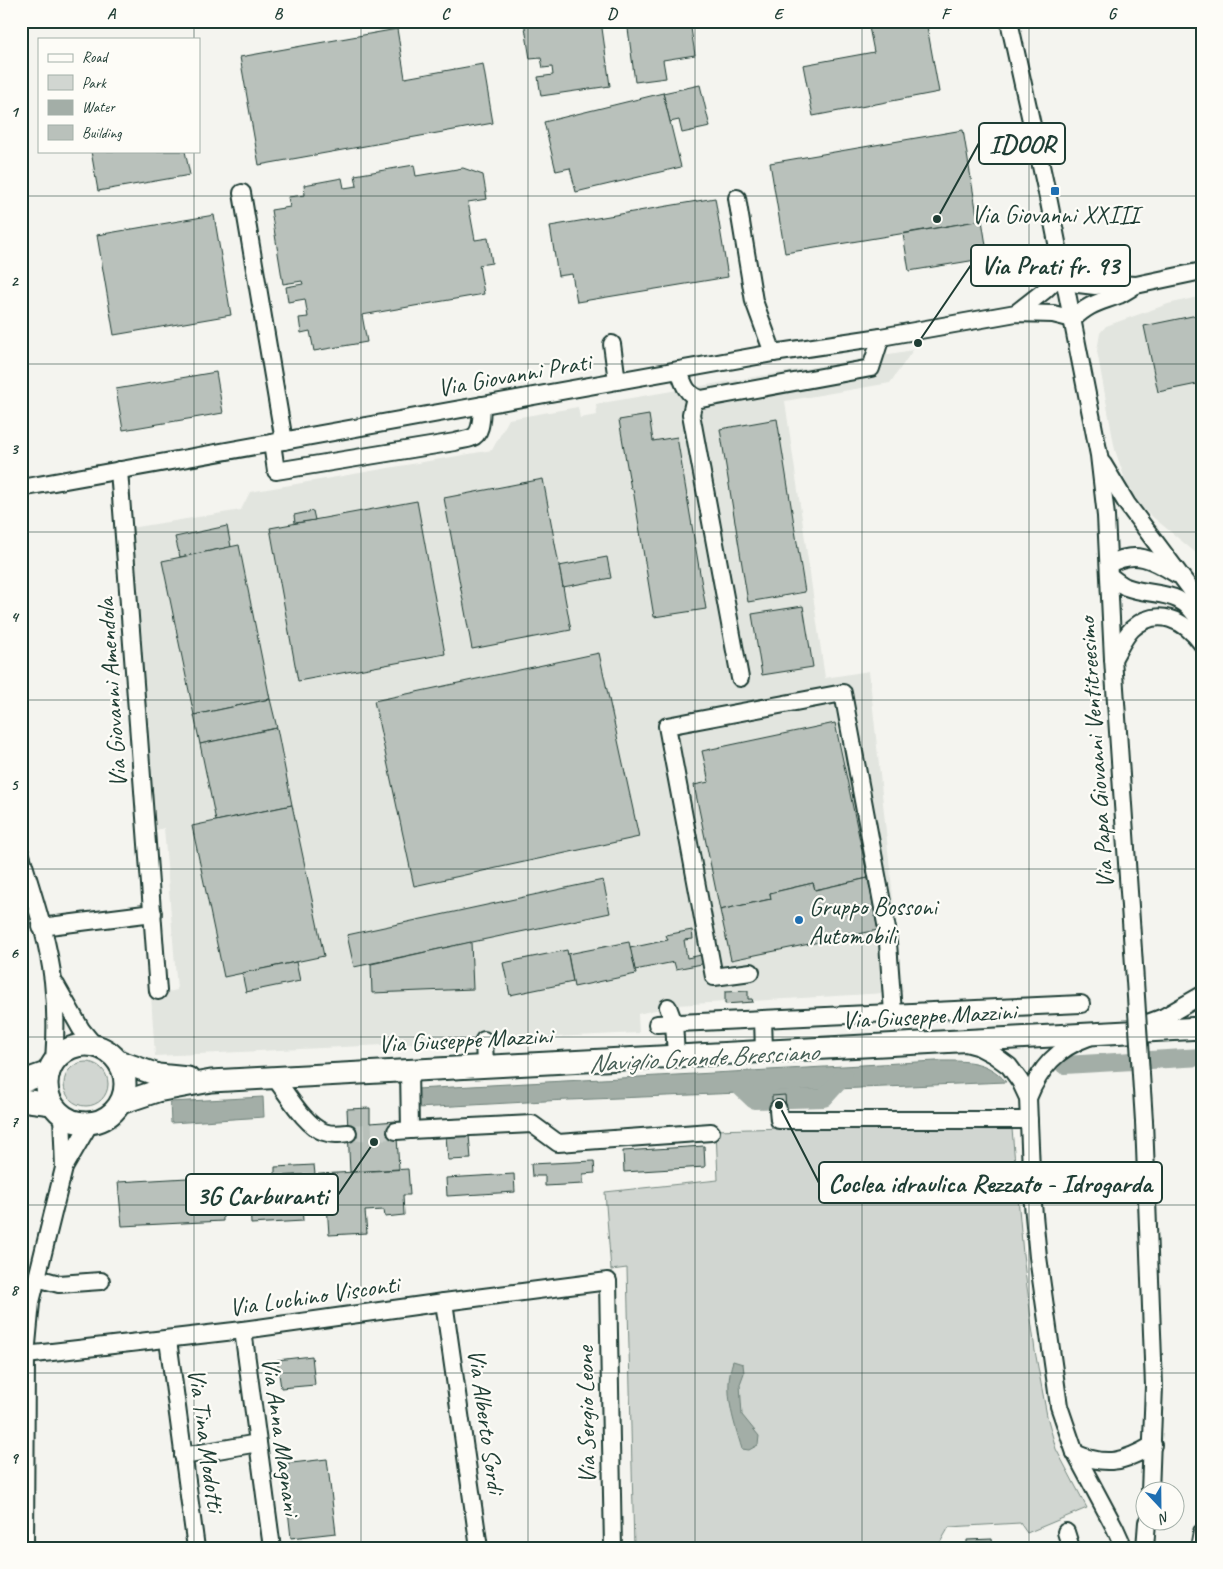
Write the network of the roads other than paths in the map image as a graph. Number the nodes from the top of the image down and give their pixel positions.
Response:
1 (1009, 21) edge
2 (242, 193) dead end
3 (737, 198) dead end
4 (1202, 271) edge
5 (1063, 273) junction
6 (1136, 285) junction
7 (1016, 313) junction
8 (1073, 319) junction
9 (881, 337) junction
10 (612, 344) dead end
11 (773, 353) junction
12 (679, 370) junction
13 (617, 381) junction
14 (695, 397) junction
15 (482, 405) junction
16 (278, 442) junction
17 (1099, 455) junction
18 (119, 470) junction
19 (21, 488) edge
20 (1109, 570) junction
21 (1182, 578) junction
22 (1202, 624) edge
23 (1202, 644) edge
24 (1113, 659) junction
25 (740, 678) dead end
26 (21, 855) edge
27 (152, 913) junction
28 (42, 927) junction
29 (751, 972) dead end
30 (53, 981) junction
31 (158, 990) dead end
32 (1202, 995) edge
33 (1081, 1004) dead end
34 (668, 1007) dead end
35 (893, 1013) junction
36 (763, 1019) junction
37 (674, 1023) junction
38 (657, 1024) dead end
39 (1202, 1028) edge
40 (1125, 1032) junction
41 (1098, 1033) junction
42 (484, 1040) dead end
43 (958, 1041) junction
44 (94, 1045) junction
45 (764, 1051) junction
46 (676, 1055) junction
47 (118, 1061) junction
48 (485, 1066) junction
49 (51, 1067) junction
50 (409, 1069) junction
51 (274, 1077) junction
52 (210, 1081) junction
53 (21, 1082) edge
54 (1028, 1098) junction
55 (21, 1100) edge
56 (120, 1104) junction
57 (57, 1109) junction
58 (778, 1109) dead end
59 (1028, 1120) junction
60 (90, 1123) junction
61 (710, 1132) dead end
62 (348, 1133) tunnel mouth
63 (64, 1168) junction
64 (37, 1278) junction
65 (101, 1281) dead end
66 (608, 1281) joint
67 (444, 1302) junction
68 (243, 1330) junction
69 (168, 1340) junction
70 (26, 1355) junction
71 (258, 1443) junction
72 (1153, 1445) junction
73 (1075, 1453) junction
74 (184, 1456) junction
75 (1151, 1482) edge
76 (1066, 1532) dead end
77 (1146, 1532) edge
78 (1202, 1532) edge
79 (24, 1548) edge
80 (196, 1548) edge
81 (272, 1548) edge
82 (479, 1548) edge
83 (613, 1548) edge
84 (1071, 1548) edge
85 (1124, 1548) edge
86 (1145, 1548) edge
87 (1199, 1548) edge

1 - 5 street, Via Papa Giovanni Ventitreesimo
2 - 16 street
3 - 11 street
4 - 6 street
5 - 6 street
5 - 7 street, Via Giovanni Prati
5 - 8 street, Via Papa Giovanni Ventitreesimo
6 - 8 street
7 - 8 street, Via Giovanni Prati
7 - 9 street, Via Giovanni Prati
8 - 17 street, Via Papa Giovanni Ventitreesimo
9 - 11 street, Via Giovanni Prati
9 - 14 street
10 - 13 street
11 - 12 street, Via Giovanni Prati
12 - 13 street, Via Giovanni Prati
12 - 14 street
13 - 15 street, Via Giovanni Prati
14 - 25 street
15 - 16 street, Via Giovanni Prati
15 - 16 street
16 - 18 street, Via Giovanni Prati
17 - 20 street, Via Papa Giovanni Ventitreesimo
17 - 21 street
18 - 19 street, Via Giovanni Prati
18 - 27 street, Via Giovanni Amendola
20 - 21 street
20 - 22 street
20 - 24 street, Via Papa Giovanni Ventitreesimo
21 - 22 street
23 - 24 street
24 - 72 street, Via Papa Giovanni Ventitreesimo, bridge
26 - 28 street
27 - 28 street
27 - 31 street, Via Giovanni Amendola
28 - 30 street
29 - 35 street
30 - 44 street
30 - 49 street
32 - 40 street
33 - 35 street
34 - 37 street
35 - 36 street
36 - 37 street
36 - 45 street
37 - 38 street
37 - 46 street
39 - 40 main road, Via Giuseppe Mazzini
40 - 41 main road, Via Giuseppe Mazzini
41 - 43 main road, Via Giuseppe Mazzini
41 - 54 street
42 - 48 street
43 - 45 main road, Via Giuseppe Mazzini
43 - 54 street
44 - 47 main road, Via Giuseppe Mazzini
44 - 49 main road
45 - 46 main road, Via Giuseppe Mazzini
46 - 48 main road, Via Giuseppe Mazzini
47 - 52 main road, Via Giuseppe Mazzini
47 - 56 main road
48 - 50 main road, Via Giuseppe Mazzini
49 - 53 main road
49 - 57 main road
50 - 51 main road, Via Giuseppe Mazzini
50 - 61 street
51 - 52 main road, Via Giuseppe Mazzini
51 - 62 street
52 - 56 main road, Via Giuseppe Mazzini
54 - 59 street
55 - 57 main road
56 - 60 main road, Via Giuseppe Mazzini
57 - 60 main road
57 - 63 street
58 - 59 street
59 - 73 street
60 - 63 street
63 - 64 street
64 - 65 street
64 - 70 street
66 - 67 street, Via Luchino Visconti
66 - 83 street, Via Sergio Leone
67 - 68 street, Via Luchino Visconti
67 - 82 street, Via Alberto Sordi
68 - 69 street, Via Luchino Visconti
68 - 71 street, Via Anna Magnani
69 - 70 street, Via Luchino Visconti
69 - 74 street, Via Tina Modotti
70 - 79 street
71 - 74 street
71 - 81 street, Via Anna Magnani
72 - 73 street
72 - 75 street, Via Papa Giovanni Ventitreesimo
73 - 85 street
74 - 80 street, Via Tina Modotti
76 - 84 street
77 - 86 street
78 - 87 street

